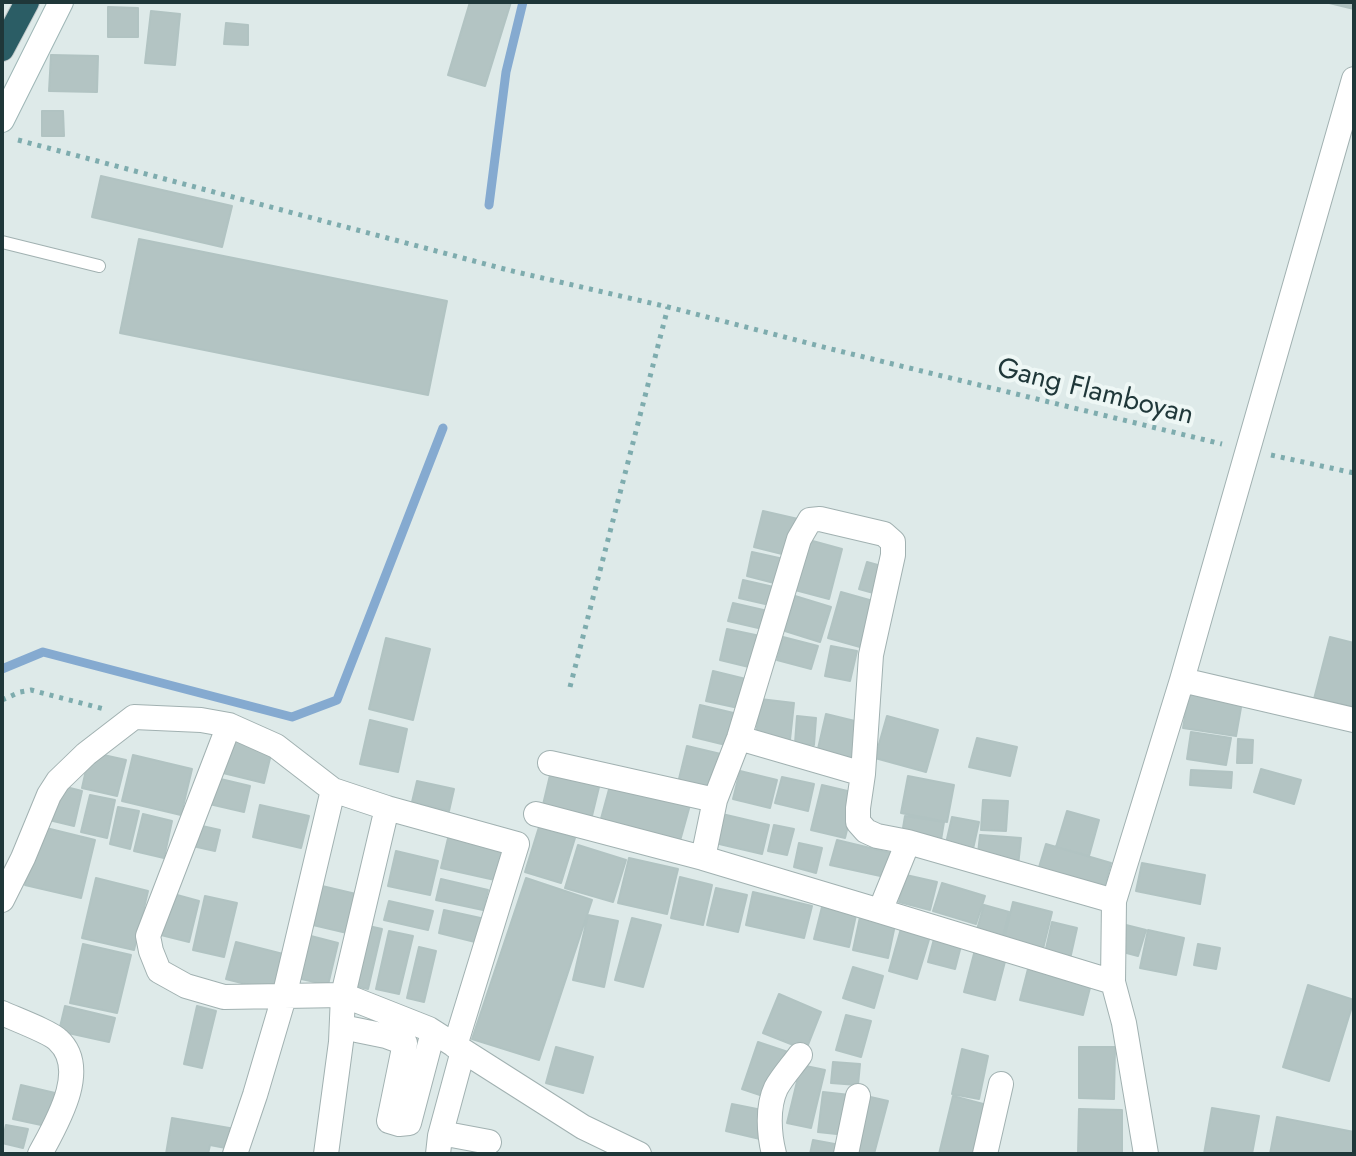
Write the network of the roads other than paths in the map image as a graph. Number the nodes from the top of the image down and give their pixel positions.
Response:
1 (27, 2) edge
2 (61, 2) edge
3 (2, 49) edge
4 (1354, 79) edge
5 (10, 130) edge
6 (2, 242) edge
7 (99, 266) dead end
8 (1182, 680) junction
9 (1354, 720) edge
10 (229, 725) junction
11 (739, 738) junction
12 (550, 763) dead end
13 (863, 774) junction
14 (333, 790) junction
15 (715, 800) junction
16 (387, 808) junction
17 (536, 814) dead end
18 (908, 842) junction
19 (703, 858) junction
20 (2, 900) edge
21 (1114, 901) junction
22 (880, 911) junction
23 (1113, 982) junction
24 (343, 995) junction
25 (284, 997) junction
26 (2, 1013) edge
27 (342, 1027) junction
28 (433, 1032) junction
29 (459, 1049) junction
30 (800, 1055) dead end
31 (1001, 1084) dead end
32 (858, 1096) dead end
33 (489, 1142) dead end
34 (439, 1144) edge
35 (40, 1154) edge
36 (235, 1154) edge
37 (326, 1154) edge
38 (639, 1154) edge
39 (774, 1154) edge
40 (846, 1154) edge
41 (985, 1154) edge
42 (1146, 1154) edge

1 - 3 highway
2 - 5 street
4 - 8 street
6 - 7 lane
8 - 9 street
8 - 21 street
10 - 14 street
10 - 20 street
10 - 25 street
11 - 13 street
11 - 13 street
11 - 15 street
12 - 15 street
13 - 18 street
14 - 16 street
14 - 25 street
15 - 19 street
16 - 24 street
16 - 29 street
17 - 19 street
18 - 21 street
18 - 22 street
19 - 22 street
21 - 23 street
22 - 23 street
23 - 42 street
24 - 25 street
24 - 27 street
24 - 28 street
25 - 36 street
26 - 35 street
27 - 28 street
27 - 37 street
28 - 29 street
29 - 34 street
29 - 38 street
30 - 39 street
31 - 41 street
32 - 40 street
33 - 34 street

